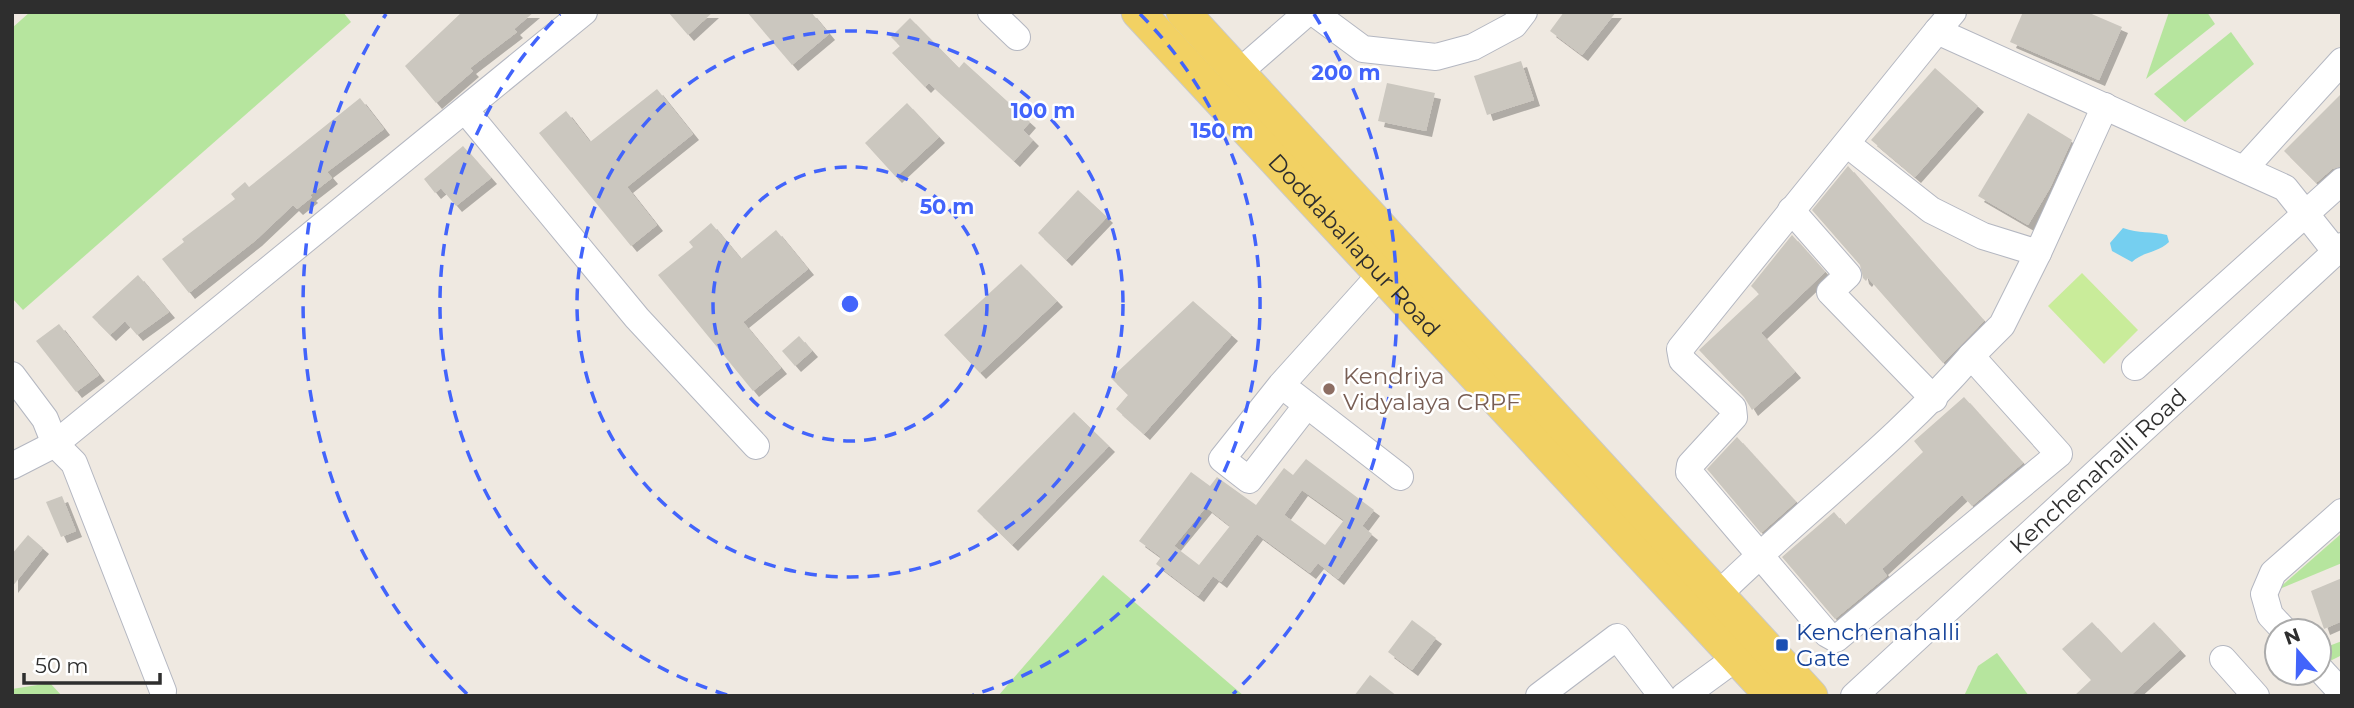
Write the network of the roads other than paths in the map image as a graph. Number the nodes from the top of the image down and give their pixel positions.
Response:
1 (584, 12) edge
2 (991, 12) edge
3 (1138, 12) edge
4 (1183, 12) edge
5 (1311, 12) edge
6 (1524, 12) edge
7 (1945, 22) edge
8 (1017, 37) dead end
9 (2342, 61) edge
10 (1238, 73) junction
11 (2105, 106) junction
12 (465, 110) junction
13 (1847, 144) junction
14 (2244, 169) junction
15 (2342, 181) edge
16 (1791, 210) junction
17 (2305, 212) junction
18 (2339, 249) edge
19 (2038, 253) junction
20 (1380, 275) junction
21 (1971, 356) junction
22 (2134, 368) dead end
23 (12, 375) edge
24 (1281, 385) junction
25 (1934, 399) junction
26 (1307, 405) junction
27 (55, 444) junction
28 (756, 446) dead end
29 (12, 466) edge
30 (1400, 477) dead end
31 (2342, 512) edge
32 (1761, 554) junction
33 (1717, 596) junction
34 (2272, 617) edge
35 (1735, 658) junction
36 (2223, 659) dead end
37 (163, 691) dead end
38 (1539, 696) edge
39 (1662, 696) edge
40 (1684, 696) edge
41 (1772, 696) edge
42 (1811, 696) edge
43 (1854, 696) edge
44 (2256, 696) edge

1 - 12 street
2 - 8 street
3 - 20 main road, Doddaballapur Road
4 - 10 main road, Doddaballapur Road
5 - 6 street
5 - 10 street
7 - 11 street
7 - 13 street
9 - 14 street
10 - 33 main road, Doddaballapur Road
11 - 14 street
11 - 19 street
12 - 27 street
12 - 28 street
13 - 16 street
13 - 19 street
14 - 17 street
15 - 17 street
16 - 25 street
16 - 32 street
17 - 18 street
17 - 22 street
18 - 43 street, Kenchenahalli Road
19 - 21 street
20 - 24 street
20 - 35 main road, Doddaballapur Road
21 - 25 street
21 - 32 street
23 - 27 street
24 - 26 street
24 - 26 street
25 - 32 street
26 - 30 street
27 - 29 street
27 - 37 street
31 - 34 street
32 - 33 street
33 - 42 main road, Doddaballapur Road
35 - 40 street
35 - 41 main road, Doddaballapur Road
36 - 44 street
38 - 39 street

